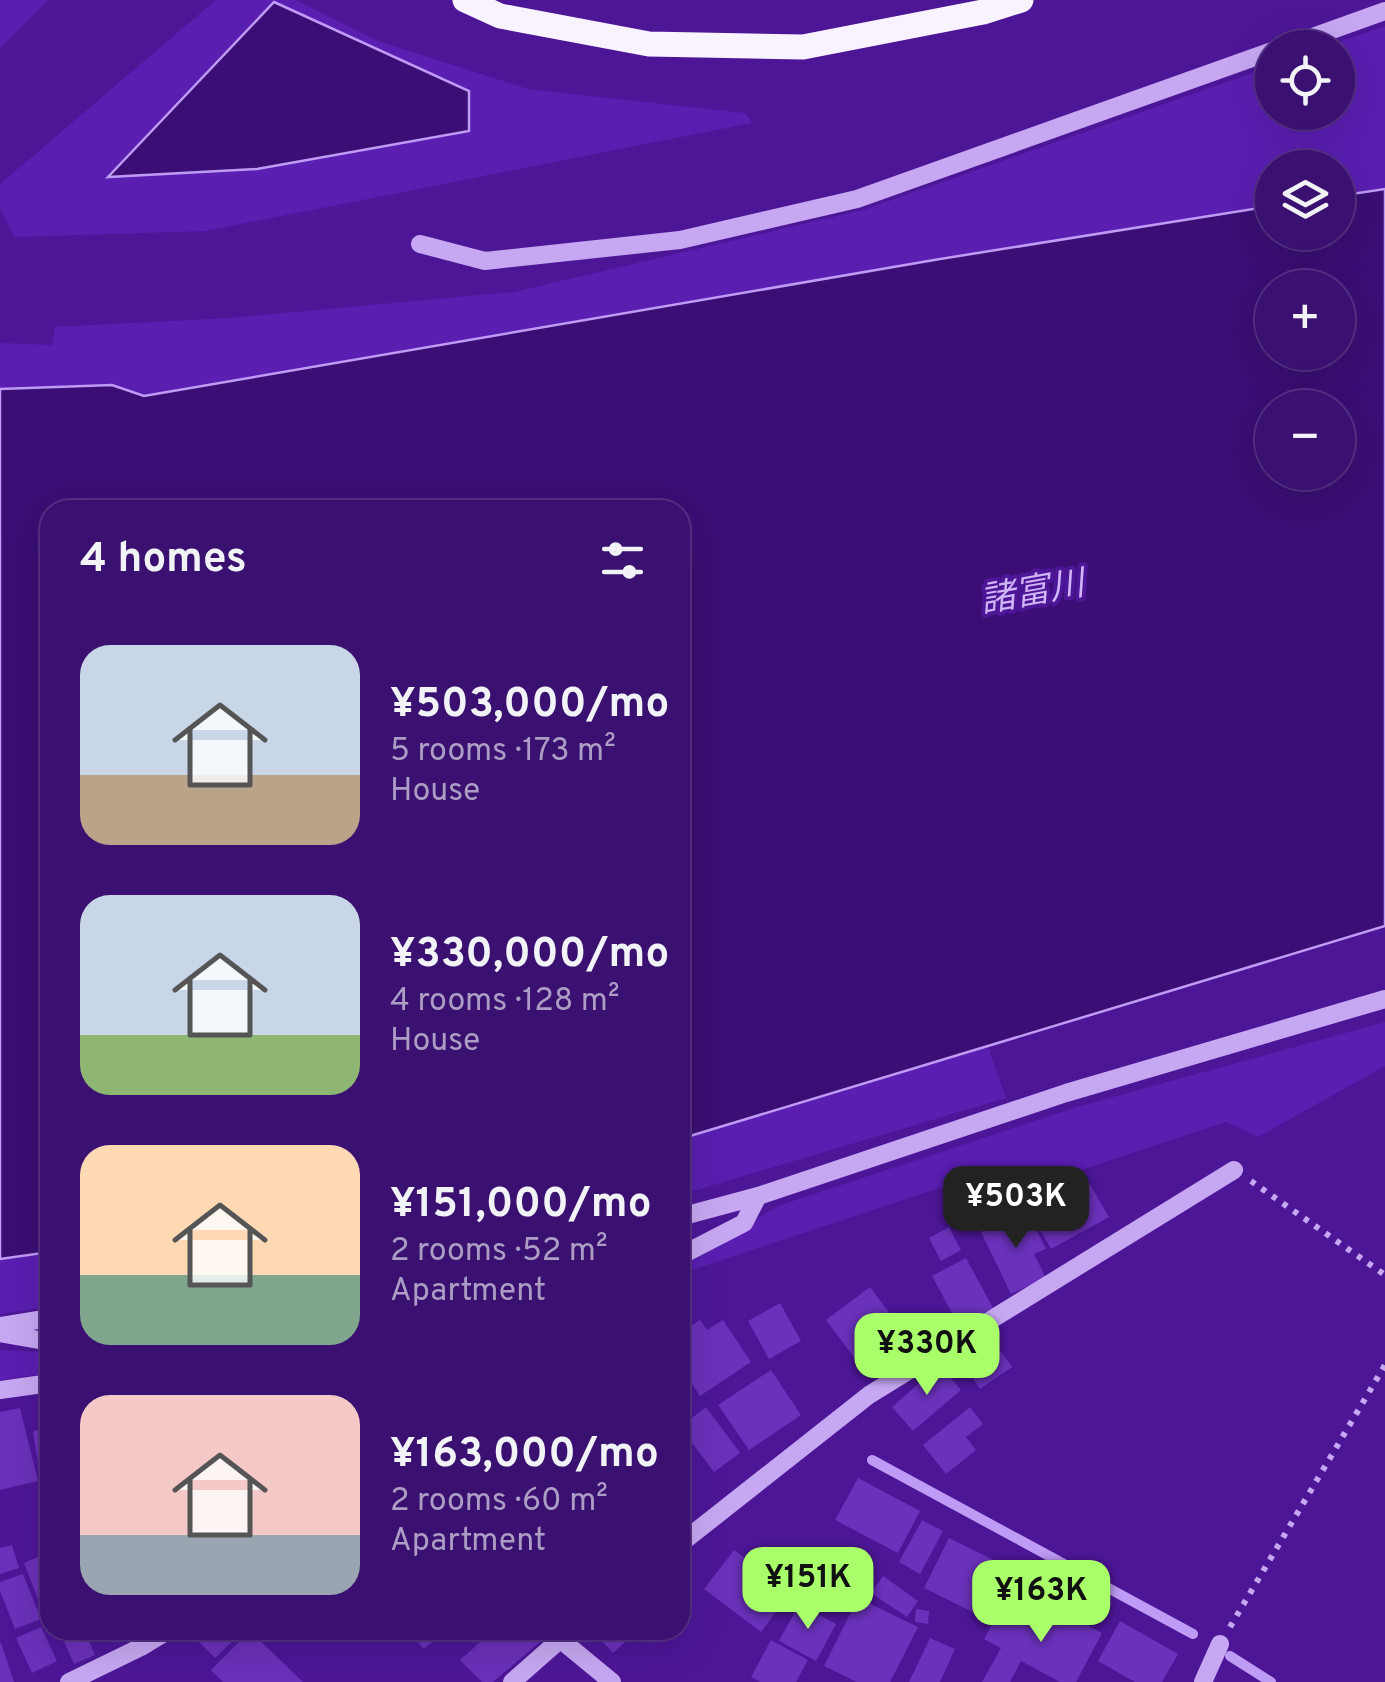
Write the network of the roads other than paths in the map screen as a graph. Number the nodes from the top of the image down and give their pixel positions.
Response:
1 (465, 0) edge
2 (1021, 0) edge
3 (1385, 11) edge
4 (1332, 30) edge
5 (1255, 57) edge
6 (420, 244) dead end
7 (1385, 999) edge
8 (1234, 1170) road end
9 (758, 1196) junction
10 (690, 1213) edge
11 (690, 1251) edge
12 (40, 1320) edge
13 (0, 1329) edge
14 (40, 1339) edge
15 (40, 1384) edge
16 (0, 1390) edge
17 (690, 1536) edge
18 (153, 1640) edge
19 (553, 1640) edge
20 (567, 1640) edge
21 (1220, 1644) road end
22 (68, 1682) edge
23 (512, 1682) edge
24 (612, 1682) edge
25 (1203, 1682) edge

1 - 2 main road
3 - 4 street
5 - 6 street
7 - 9 street
8 - 17 street
9 - 10 street
9 - 11 street
12 - 13 street
13 - 14 street
15 - 16 street
18 - 22 street
19 - 23 street
20 - 24 street
21 - 25 street

